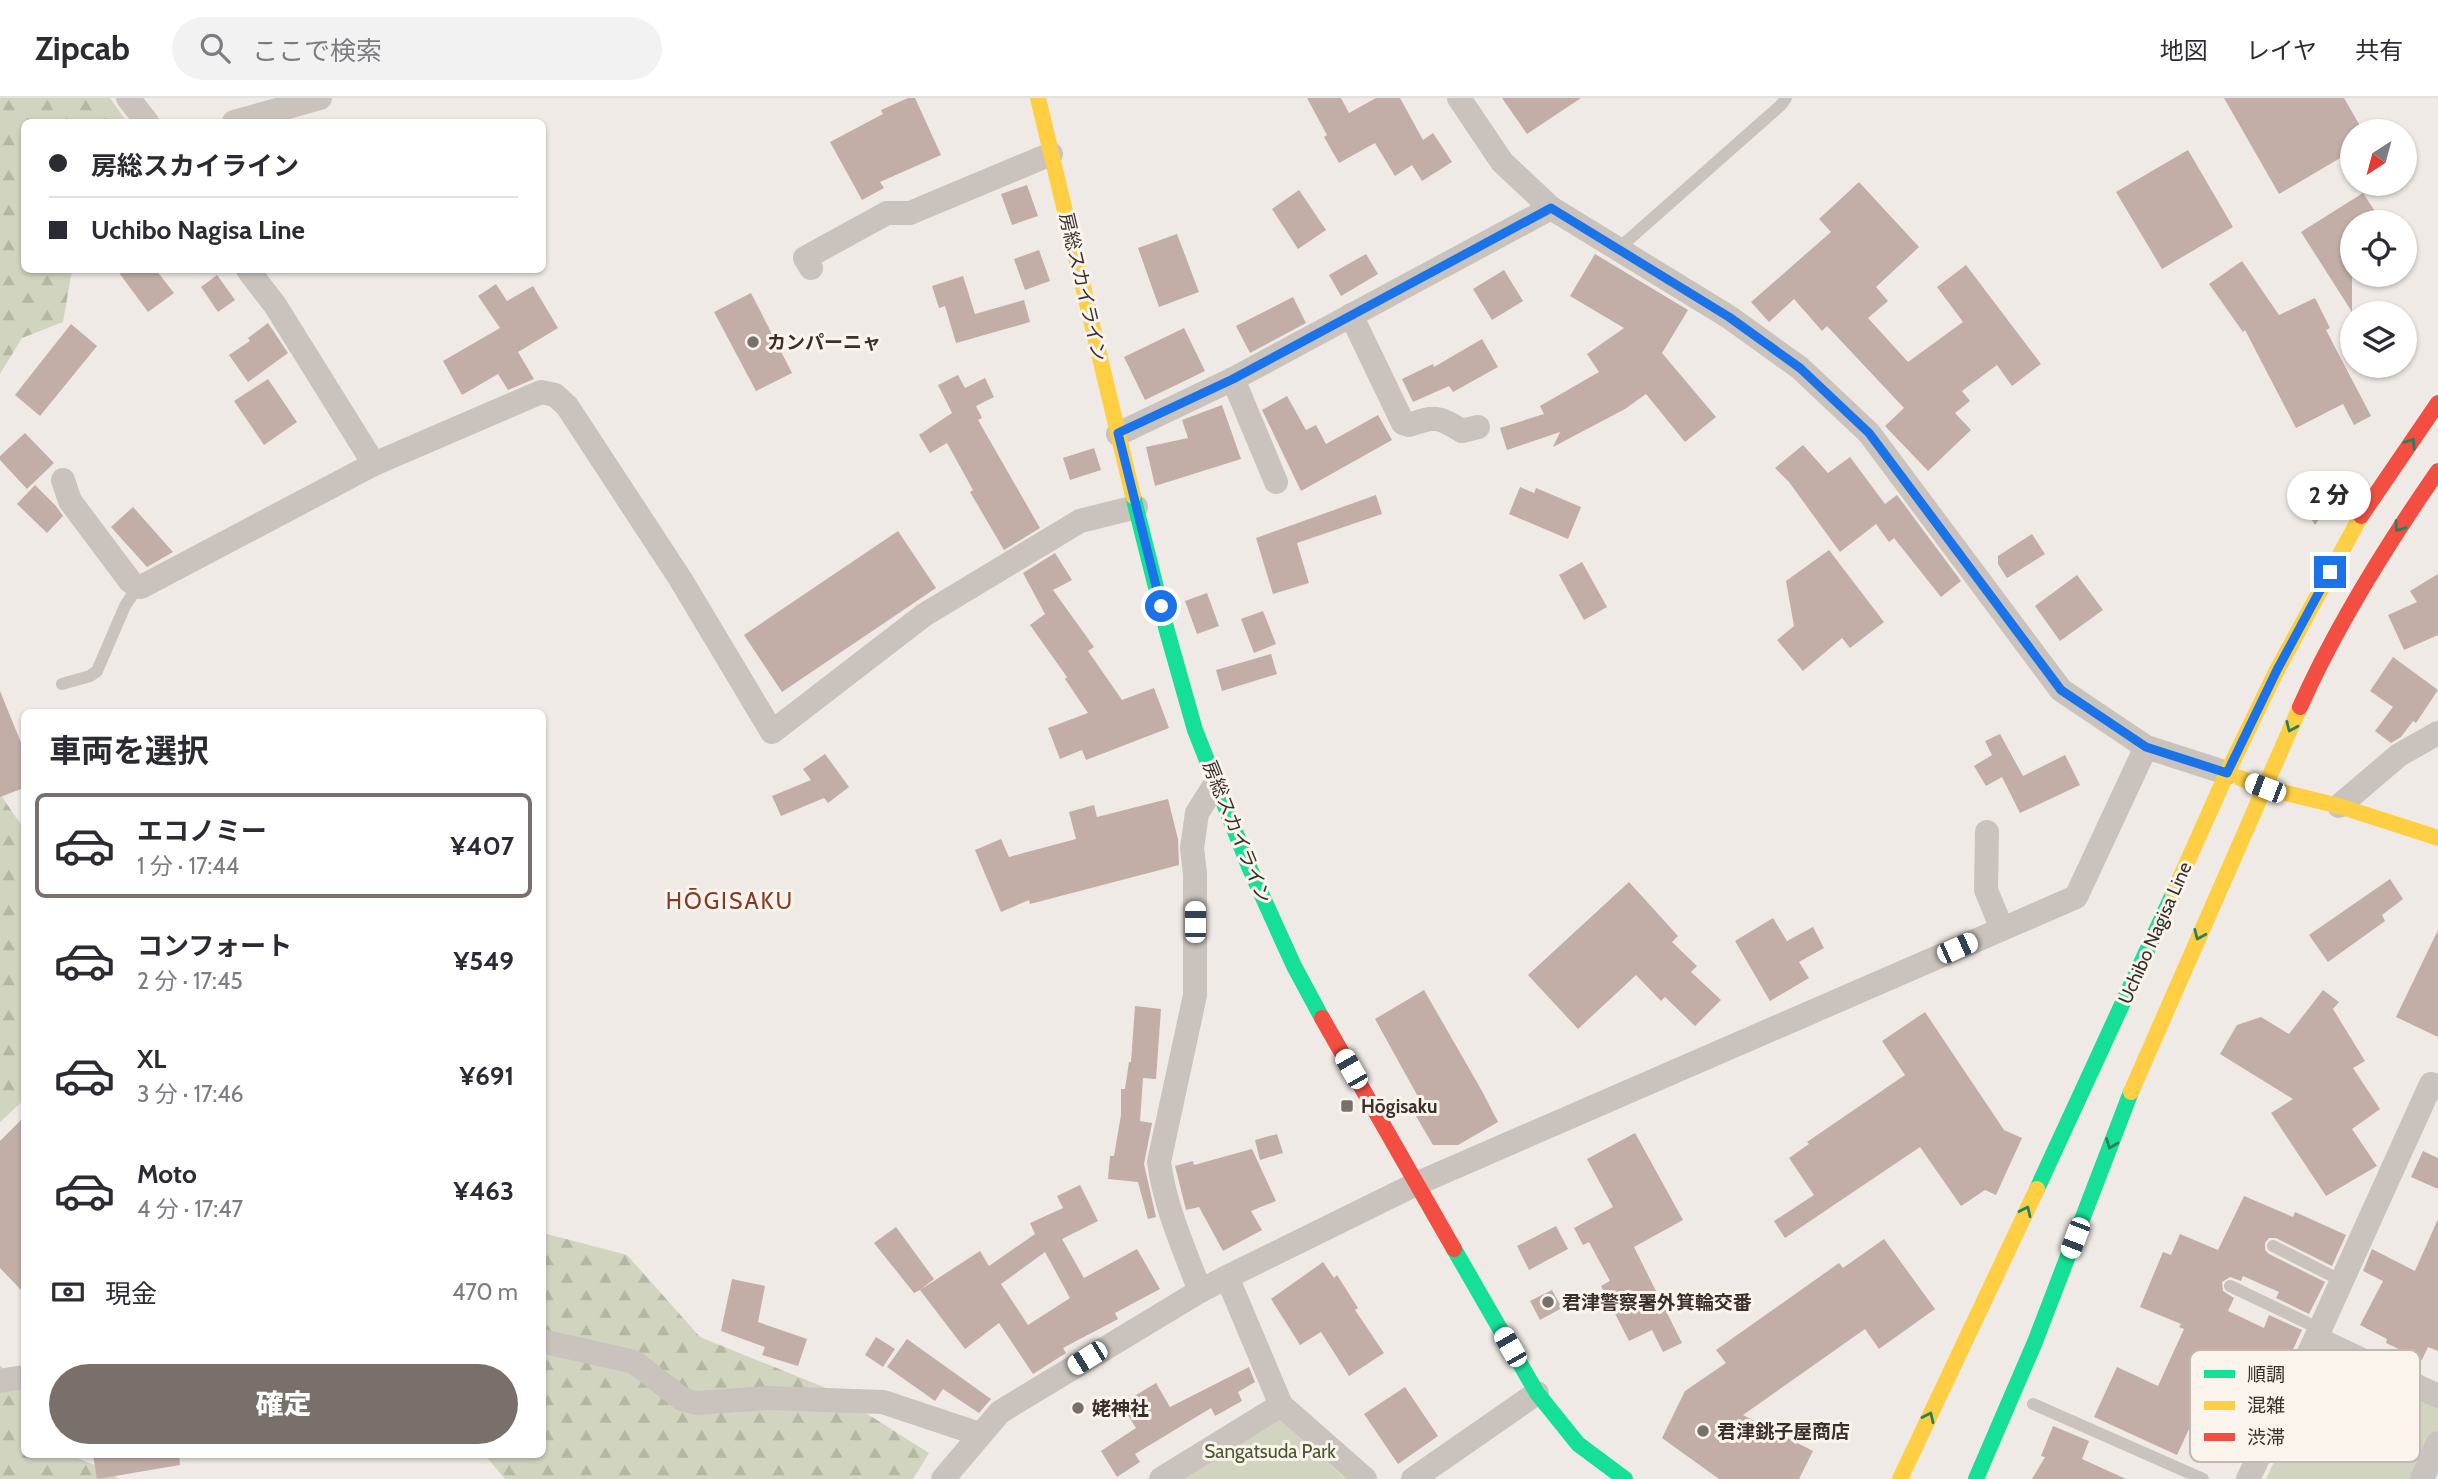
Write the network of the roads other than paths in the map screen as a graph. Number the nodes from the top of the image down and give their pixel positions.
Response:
1 (128, 98) edge
2 (320, 98) edge
3 (1038, 98) edge
4 (1459, 98) edge
5 (1786, 98) edge
6 (145, 119) edge
7 (245, 119) edge
8 (1051, 154) junction
9 (1551, 208) junction
10 (1618, 249) junction
11 (811, 268) dead end
12 (250, 273) edge
13 (1351, 315) junction
14 (1233, 379) junction
15 (2438, 403) edge
16 (1478, 427) dead end
17 (1118, 433) junction
18 (374, 464) junction
19 (2438, 471) edge
20 (63, 481) dead end
21 (1276, 482) dead end
22 (1136, 507) junction
23 (138, 586) junction
24 (62, 684) dead end
25 (2438, 733) edge
26 (2146, 747) junction
27 (2227, 773) junction
28 (1216, 783) junction
29 (2265, 788) junction
30 (2339, 806) junction
31 (1987, 832) dead end
32 (2438, 838) edge
33 (2001, 929) junction
34 (2438, 1088) edge
35 (1416, 1184) junction
36 (2273, 1246) dead end
37 (1227, 1277) junction
38 (2342, 1281) junction
39 (2230, 1286) dead end
40 (1200, 1291) junction
41 (2318, 1333) junction
42 (546, 1342) edge
43 (2310, 1350) edge
44 (2351, 1350) edge
45 (21, 1378) edge
46 (0, 1381) edge
47 (2420, 1386) edge
48 (1537, 1393) junction
49 (2438, 1395) edge
50 (2033, 1404) dead end
51 (1281, 1405) junction
52 (979, 1434) junction
53 (2438, 1443) edge
54 (2256, 1462) edge
55 (943, 1479) edge
56 (1161, 1479) edge
57 (1365, 1479) edge
58 (1413, 1479) edge
59 (1625, 1479) edge
60 (1900, 1479) edge
61 (1976, 1479) edge
62 (2203, 1479) edge
63 (2248, 1479) edge
64 (2422, 1479) edge

1 - 6 street
2 - 7 street
3 - 8 main road, 房総スカイライン
4 - 9 street
5 - 10 lane
8 - 11 street
8 - 17 main road, 房総スカイライン
9 - 10 street
9 - 13 street
10 - 26 street
12 - 18 street
13 - 14 street
13 - 16 street
14 - 17 street
14 - 21 street
27 -> 15 main road, Uchibo Nagisa Line
17 - 22 main road, 房総スカイライン
18 - 22 street
18 - 23 street
19 -> 29 main road
20 - 23 street
22 - 28 main road, 房総スカイライン
23 - 24 lane
25 - 30 street
26 - 27 street
26 - 33 street
27 - 29 main road
60 -> 27 main road, Uchibo Nagisa Line
28 - 35 main road, 房総スカイライン
28 - 40 street
29 - 30 main road
29 -> 61 main road
30 - 32 main road
31 - 33 street
33 - 35 street
34 - 38 street
35 - 37 street
35 - 48 main road, 房総スカイライン
36 - 38 lane
37 - 40 street
37 - 51 street
38 - 41 street
39 - 41 lane
40 - 52 street
41 - 43 street
41 - 44 street
42 - 52 street
45 - 46 street
47 - 49 street
48 - 58 street
48 - 59 main road, 房総スカイライン
50 - 62 lane
51 - 56 street
51 - 57 street
52 - 55 street
53 - 64 street
54 - 63 street

